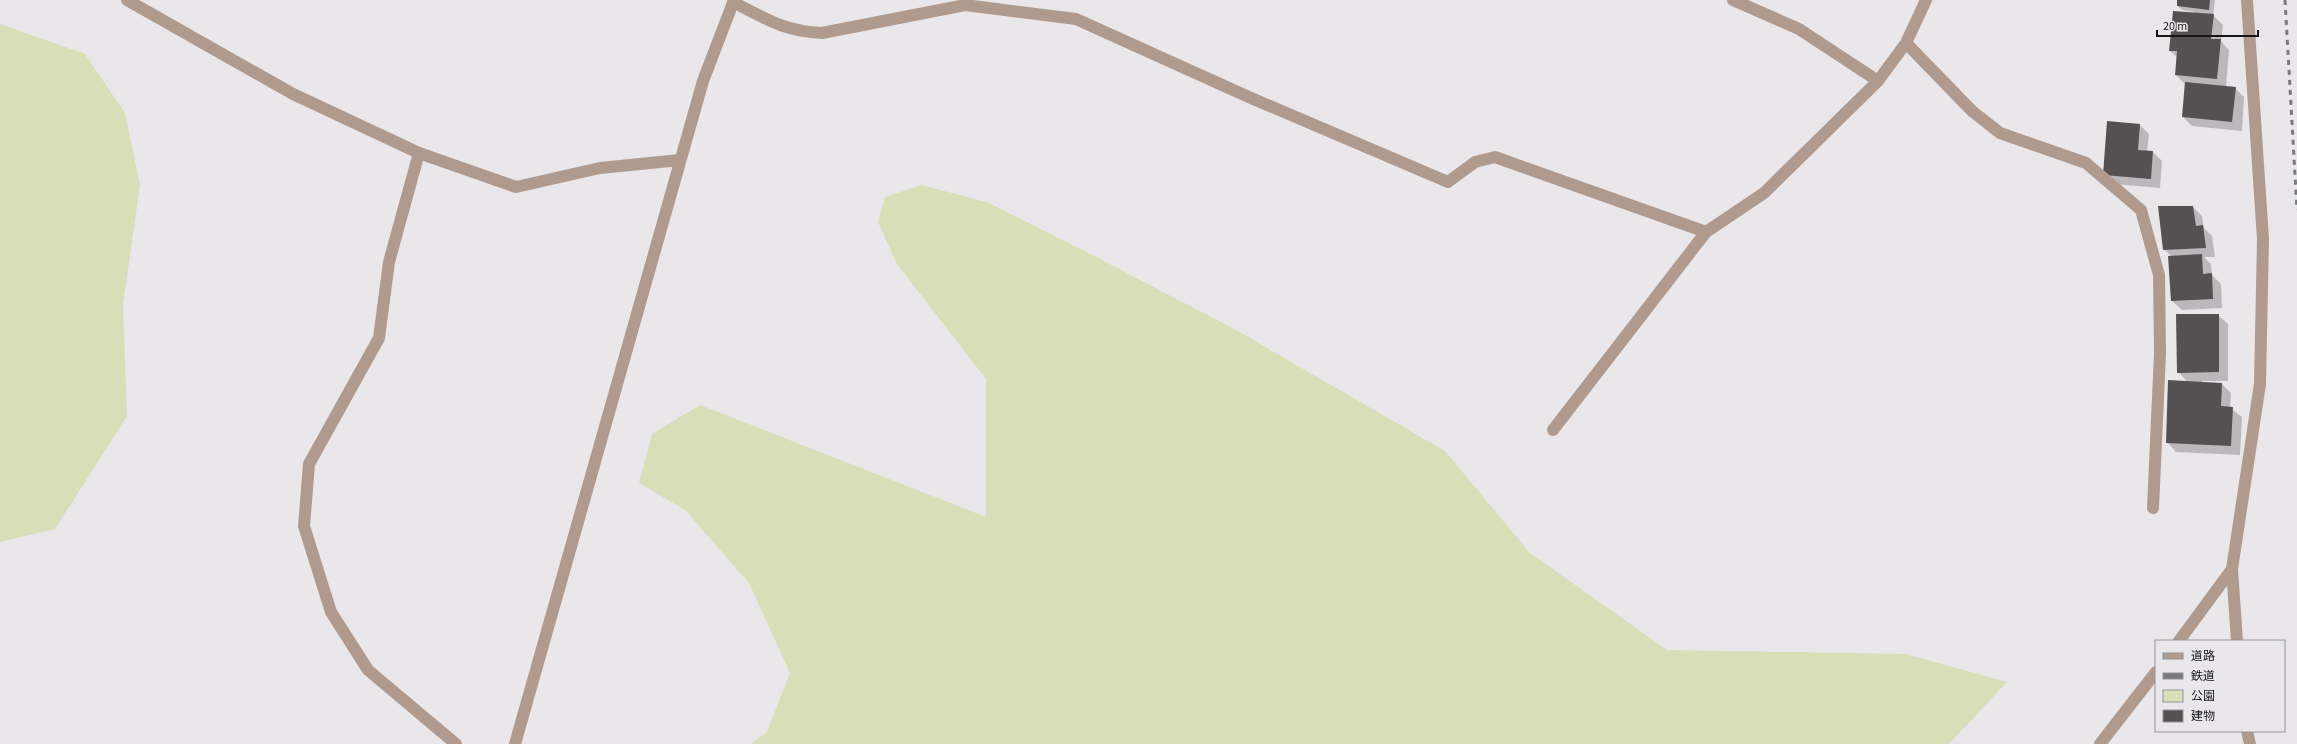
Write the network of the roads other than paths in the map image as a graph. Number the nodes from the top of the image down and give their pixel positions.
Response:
1 (127, 0) edge
2 (1733, 0) edge
3 (1926, 0) edge
4 (2247, 0) edge
5 (734, 1) edge
6 (1906, 43) junction
7 (1878, 80) junction
8 (419, 153) junction
9 (680, 160) junction
10 (1706, 232) junction
11 (1553, 430) dead end
12 (2153, 508) dead end
13 (2232, 569) junction
14 (2180, 640) edge
15 (2237, 640) edge
16 (2155, 673) edge
17 (2247, 732) edge
18 (456, 744) edge
19 (516, 744) edge
20 (2100, 744) edge
21 (2250, 744) edge

1 - 8 street
2 - 7 street
3 - 6 street
4 - 13 street
5 - 9 street
5 - 10 street
6 - 7 street
6 - 12 street
7 - 10 street
8 - 9 street
8 - 18 street
9 - 19 street
10 - 11 street
13 - 14 street
13 - 15 street
16 - 20 street
17 - 21 street

